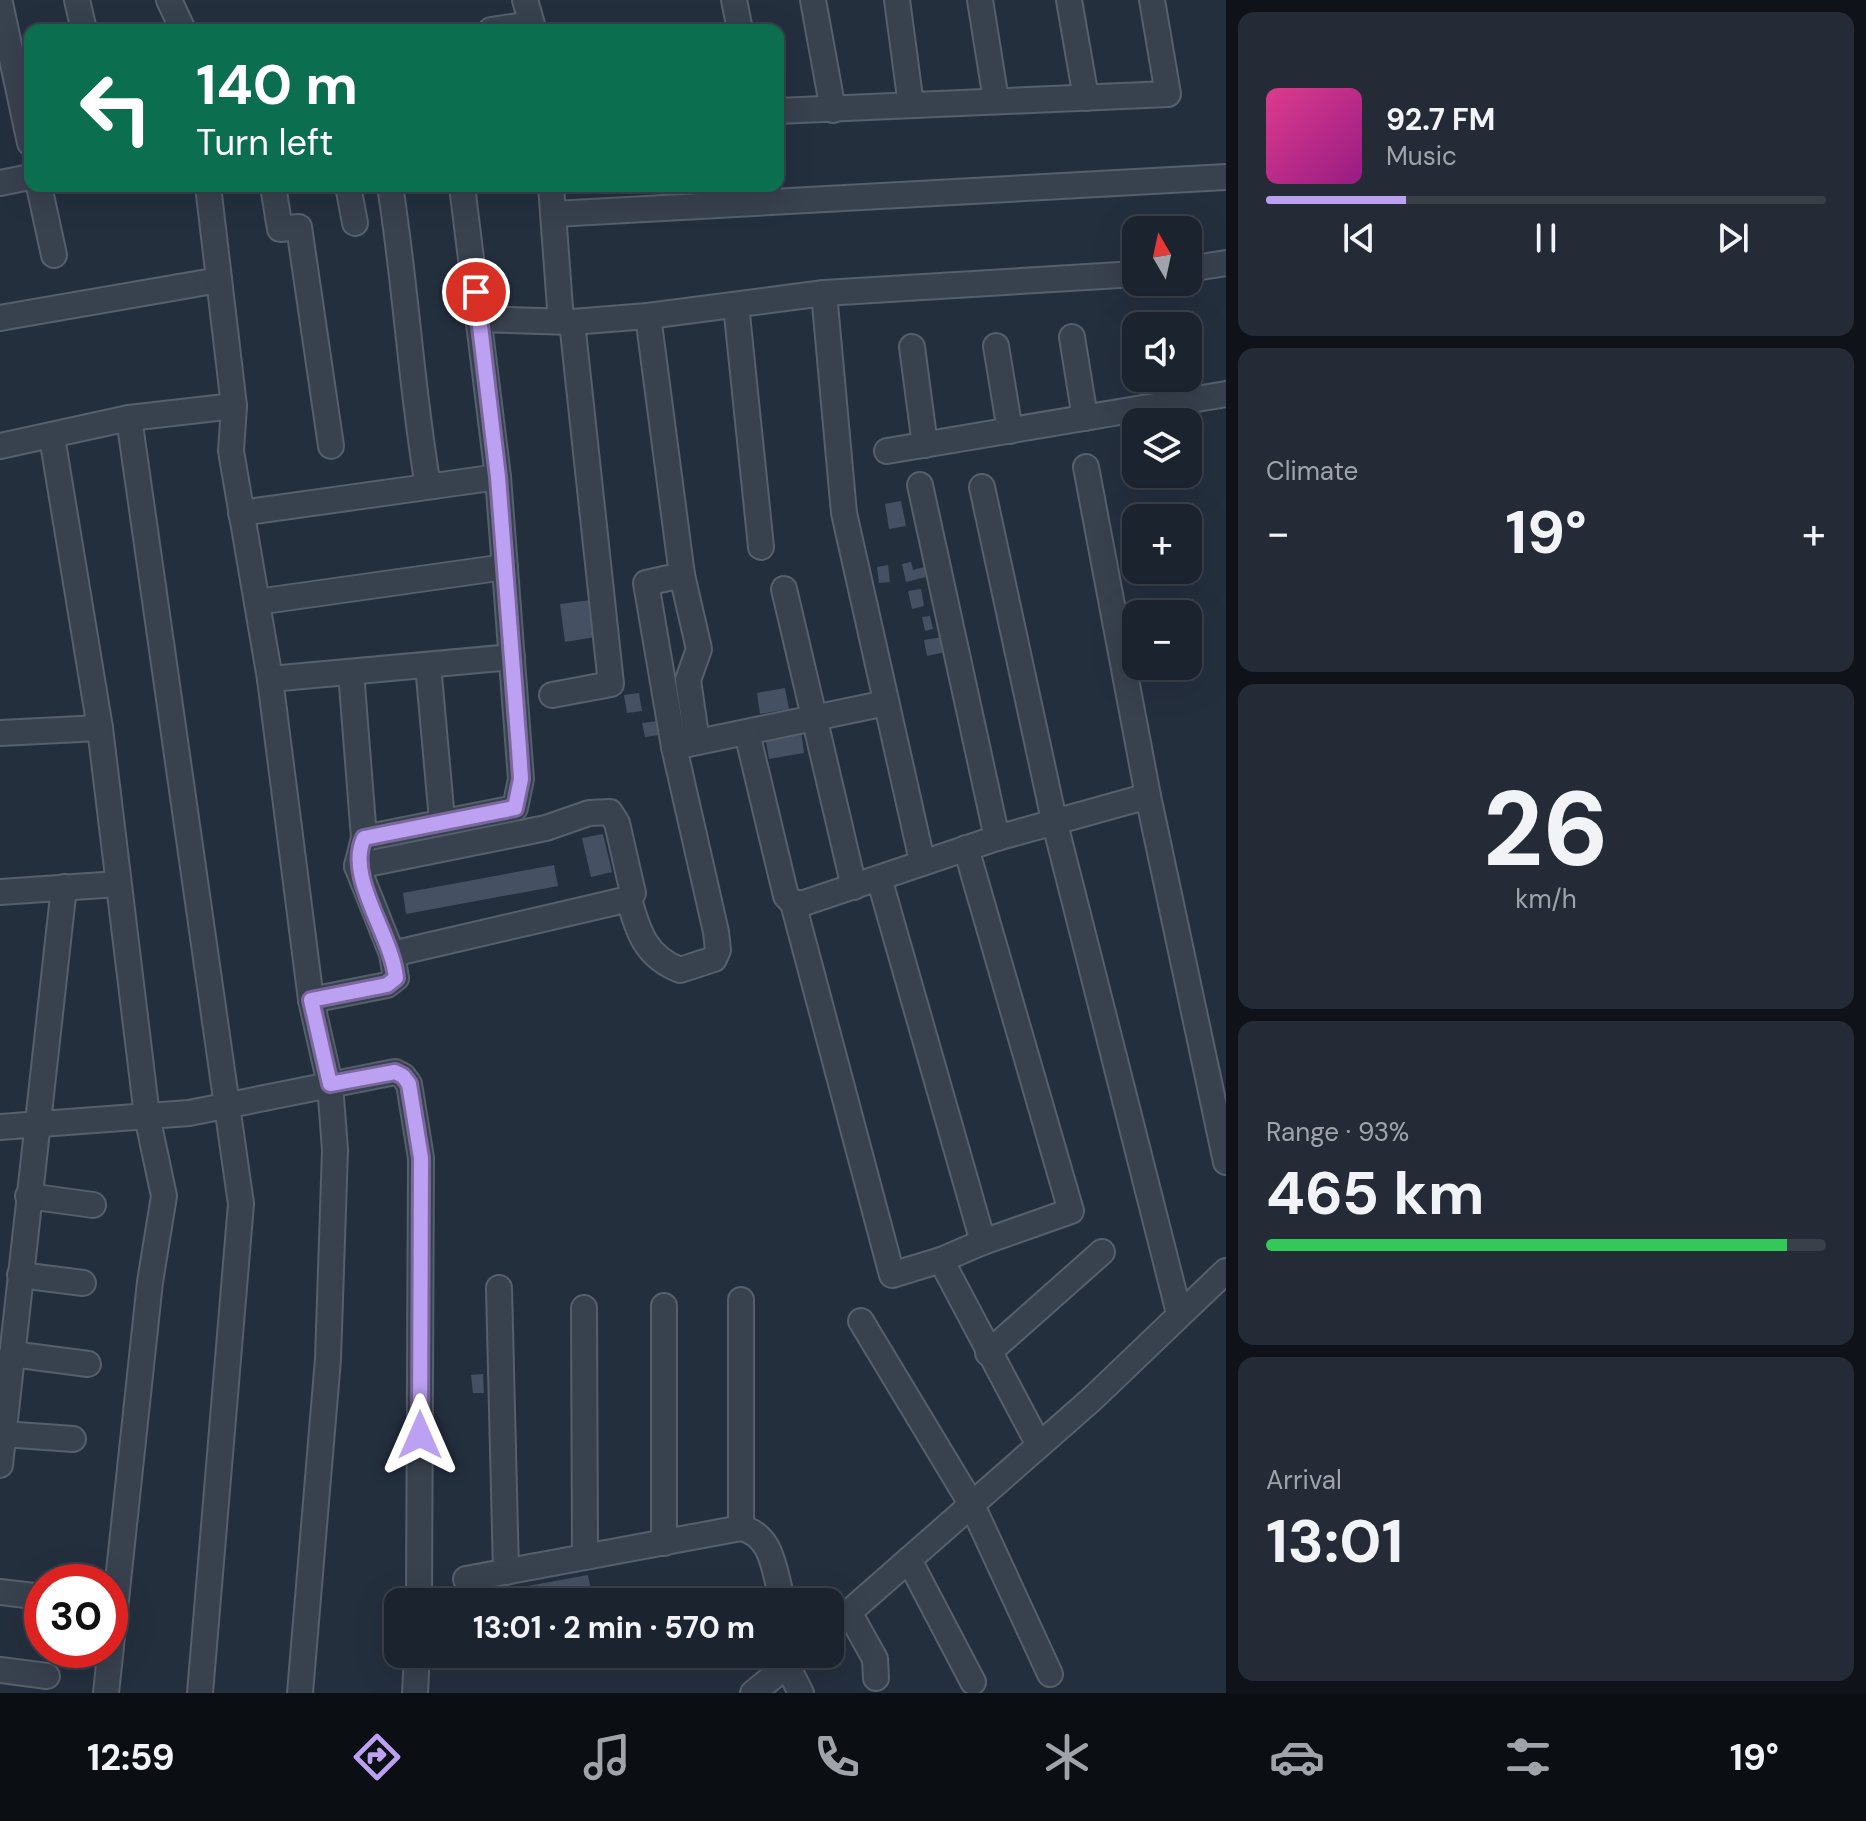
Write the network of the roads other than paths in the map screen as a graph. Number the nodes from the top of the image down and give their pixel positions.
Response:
1 (77, 0) edge
2 (169, 0) edge
3 (525, 0) edge
4 (734, 0) edge
5 (813, 0) edge
6 (897, 0) edge
7 (980, 0) edge
8 (1069, 0) edge
9 (1152, 0) edge
10 (0, 3) edge
11 (83, 24) edge
12 (180, 24) edge
13 (531, 24) edge
14 (739, 24) edge
15 (1086, 98) junction
16 (996, 100) junction
17 (911, 105) junction
18 (833, 110) junction
19 (784, 111) edge
20 (24, 115) edge
21 (1226, 177) edge
22 (24, 178) edge
23 (0, 183) edge
24 (40, 192) edge
25 (209, 192) edge
26 (274, 192) edge
27 (349, 192) edge
28 (391, 192) edge
29 (463, 192) edge
30 (552, 192) edge
31 (554, 214) junction
32 (355, 223) dead end
33 (54, 255) dead end
34 (1226, 263) edge
35 (1202, 267) edge
36 (1122, 275) edge
37 (219, 280) junction
38 (824, 293) junction
39 (736, 305) junction
40 (648, 316) junction
41 (0, 318) edge
42 (479, 319) junction
43 (566, 322) junction
44 (1072, 337) dead end
45 (996, 346) dead end
46 (912, 347) dead end
47 (1169, 392) edge
48 (1226, 394) edge
49 (1171, 404) junction
50 (234, 406) junction
51 (129, 418) junction
52 (1085, 418) junction
53 (1010, 431) junction
54 (52, 437) junction
55 (925, 445) junction
56 (0, 446) edge
57 (331, 446) dead end
58 (887, 451) dead end
59 (1086, 467) dead end
60 (498, 477) junction
61 (920, 485) dead end
62 (428, 486) junction
63 (982, 487) dead end
64 (241, 513) junction
65 (761, 547) dead end
66 (505, 567) junction
67 (682, 575) junction
68 (784, 589) dead end
69 (257, 602) junction
70 (512, 657) junction
71 (428, 665) junction
72 (351, 672) junction
73 (270, 679) junction
74 (552, 695) dead end
75 (886, 703) junction
76 (814, 719) junction
77 (100, 728) junction
78 (0, 733) edge
79 (747, 733) junction
80 (685, 745) junction
81 (1148, 796) junction
82 (442, 820) junction
83 (1054, 820) junction
84 (364, 838) junction
85 (997, 838) junction
86 (966, 848) junction
87 (922, 861) junction
88 (357, 866) junction
89 (879, 878) junction
90 (118, 884) junction
91 (64, 887) junction
92 (854, 887) junction
93 (0, 892) edge
94 (629, 899) junction
95 (793, 903) junction
96 (392, 954) junction
97 (311, 1000) junction
98 (330, 1084) junction
99 (230, 1106) junction
100 (147, 1116) junction
101 (36, 1124) junction
102 (0, 1127) edge
103 (1226, 1162) edge
104 (28, 1196) junction
105 (93, 1205) dead end
106 (983, 1242) junction
107 (1102, 1252) dead end
108 (941, 1260) junction
109 (1226, 1271) edge
110 (20, 1275) junction
111 (83, 1283) dead end
112 (499, 1288) dead end
113 (741, 1300) dead end
114 (664, 1306) dead end
115 (584, 1308) dead end
116 (1179, 1313) junction
117 (861, 1321) dead end
118 (988, 1353) junction
119 (12, 1354) junction
120 (88, 1364) dead end
121 (3, 1434) junction
122 (73, 1439) dead end
123 (1039, 1445) junction
124 (0, 1465) edge
125 (972, 1505) junction
126 (741, 1528) junction
127 (664, 1543) junction
128 (585, 1557) junction
129 (909, 1560) junction
130 (506, 1572) junction
131 (466, 1579) dead end
132 (419, 1588) edge
133 (779, 1588) edge
134 (0, 1592) edge
135 (24, 1595) edge
136 (849, 1612) junction
137 (844, 1616) edge
138 (416, 1668) edge
139 (784, 1668) edge
140 (796, 1668) edge
141 (0, 1670) edge
142 (1050, 1674) dead end
143 (47, 1676) dead end
144 (876, 1678) dead end
145 (973, 1682) dead end
146 (106, 1693) edge
147 (200, 1693) edge
148 (300, 1693) edge
149 (415, 1693) edge
150 (753, 1693) edge
151 (801, 1693) edge

1 - 11 street
2 - 12 street
3 - 13 street
4 - 14 street
5 - 18 street
6 - 17 street
7 - 16 street
8 - 15 street
9 - 15 street
10 - 20 street
15 - 16 street
16 - 17 street
17 - 18 street
18 - 19 street
21 - 31 street
22 - 23 street
24 - 33 street
25 - 37 street
26 - 57 street
27 - 32 street
28 - 62 street
29 - 42 street
30 - 31 street
31 - 43 street
34 - 35 street
36 - 38 street
37 - 41 street
37 - 50 street
38 - 39 street
38 - 75 street
39 - 40 street
39 - 65 street
40 - 43 street
40 - 67 street
42 - 43 street
42 - 60 street
43 - 74 street
44 - 52 street
45 - 53 street
46 - 55 street
47 - 49 street
48 - 49 street
49 - 52 street
50 - 51 street
50 - 64 street
51 - 54 street
51 - 99 street
52 - 53 street
53 - 55 street
54 - 56 street
54 - 77 street
55 - 58 street
59 - 81 street
60 - 62 street
60 - 66 street
61 - 85 street
62 - 64 street
63 - 83 street
64 - 69 street
66 - 69 street
66 - 70 street
67 - 80 street
67 - 80 street
68 - 76 street
69 - 73 street
70 - 71 street
70 - 82 street
71 - 72 street
71 - 82 street
72 - 73 street
72 - 84 street
73 - 97 street
75 - 76 street
75 - 87 street
76 - 79 street
76 - 92 street
77 - 78 street
77 - 90 street
79 - 80 street
79 - 95 street
80 - 94 street
81 - 83 street
81 - 103 street
82 - 84 street
83 - 85 street
83 - 116 street
84 - 88 street
85 - 86 street
86 - 87 street
86 - 106 street
87 - 89 street
88 - 94 street
88 - 96 street
89 - 92 street
89 - 106 street
90 - 91 street
90 - 100 street
91 - 93 street
91 - 101 street
92 - 95 street
94 - 96 street
95 - 108 street
96 - 97 street
97 - 98 street
98 - 99 street
98 - 132 street
98 - 148 street
99 - 100 street
99 - 147 street
100 - 101 street
100 - 146 street
101 - 102 street
101 - 104 street
104 - 105 street
104 - 110 street
106 - 108 street
107 - 118 street
108 - 118 street
109 - 116 street
110 - 111 street
110 - 119 street
112 - 130 street
113 - 126 street
114 - 127 street
115 - 128 street
116 - 123 street
117 - 125 street
118 - 123 street
119 - 120 street
119 - 121 street
121 - 122 street
121 - 124 street
123 - 125 street
125 - 129 street
125 - 142 street
126 - 127 street
126 - 133 street
127 - 128 street
128 - 130 street
129 - 136 street
129 - 145 street
130 - 131 street
134 - 135 street
136 - 137 street
136 - 144 street
138 - 149 street
139 - 150 street
140 - 151 street
141 - 143 street

